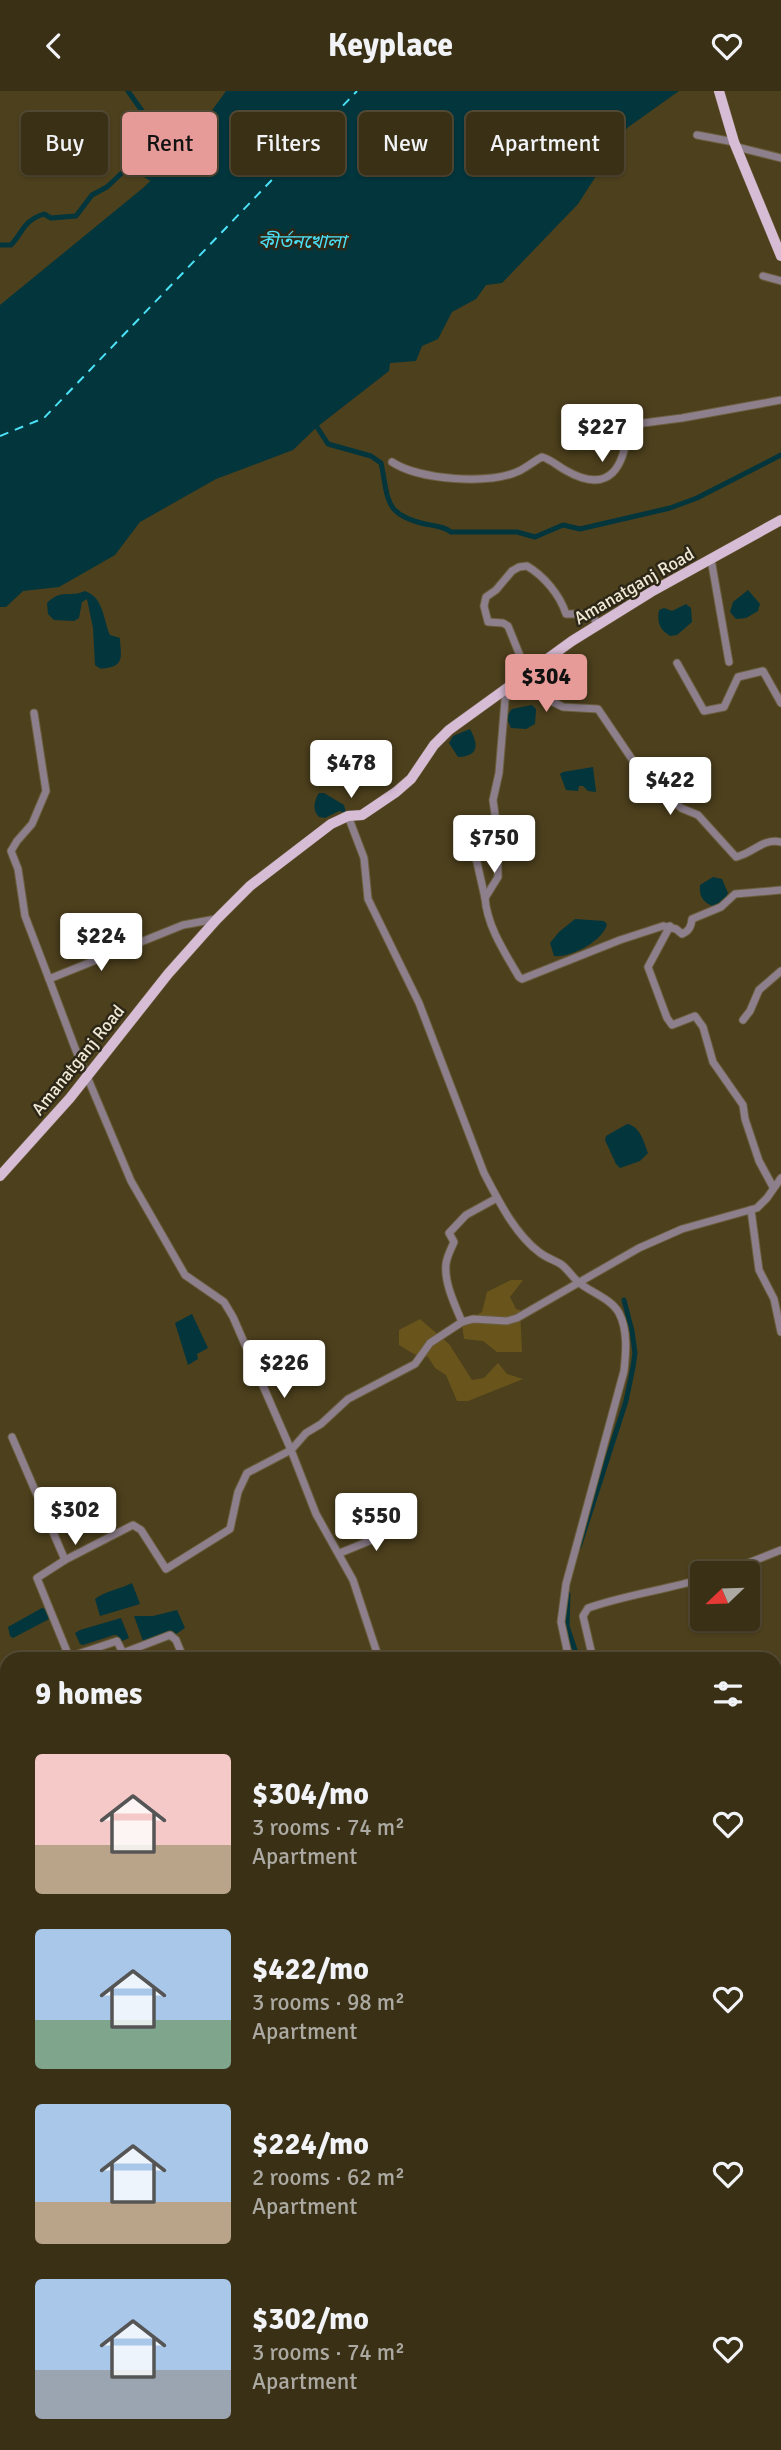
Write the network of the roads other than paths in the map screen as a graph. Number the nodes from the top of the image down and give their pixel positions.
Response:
1 (719, 91) edge
2 (697, 135) dead end
3 (736, 145) junction
4 (781, 158) edge
5 (781, 256) edge
6 (763, 276) dead end
7 (781, 281) edge
8 (781, 400) edge
9 (391, 462) dead end
10 (781, 520) edge
11 (711, 559) junction
12 (599, 625) junction
13 (729, 662) dead end
14 (677, 663) dead end
15 (540, 664) junction
16 (527, 673) junction
17 (506, 688) junction
18 (781, 703) edge
19 (34, 713) dead end
20 (348, 815) junction
21 (781, 842) edge
22 (476, 858) dead end
23 (781, 890) edge
24 (485, 898) junction
25 (217, 919) junction
26 (670, 926) junction
27 (781, 971) edge
28 (49, 979) junction
29 (743, 1020) dead end
30 (87, 1076) junction
31 (0, 1176) edge
32 (781, 1178) edge
33 (774, 1187) junction
34 (497, 1198) junction
35 (751, 1210) junction
36 (578, 1282) junction
37 (462, 1322) junction
38 (781, 1332) edge
39 (12, 1437) dead end
40 (291, 1450) junction
41 (403, 1527) dead end
42 (781, 1550) edge
43 (340, 1553) junction
44 (65, 1560) junction
45 (753, 1561) edge
46 (690, 1582) edge
47 (67, 1652) edge
48 (86, 1652) edge
49 (122, 1652) edge
50 (126, 1652) edge
51 (181, 1652) edge
52 (377, 1652) edge
53 (567, 1652) edge
54 (591, 1652) edge

1 - 3 main road
2 - 3 street
3 - 4 street
3 - 5 main road
6 - 7 street
8 - 9 street
10 - 11 main road, Amanatganj Road
11 - 12 main road, Amanatganj Road
11 - 13 street
12 - 15 main road, Amanatganj Road
12 - 16 street
14 - 18 street
15 - 16 main road, Amanatganj Road
15 - 21 street
16 - 17 main road, Amanatganj Road
17 - 20 main road, Amanatganj Road
17 - 24 street
19 - 28 street
20 - 25 main road, Amanatganj Road
20 - 34 street
22 - 24 street
23 - 26 street
24 - 26 street
25 - 28 street
25 - 30 main road, Amanatganj Road
26 - 33 street
27 - 29 street
28 - 30 street
30 - 31 main road, Amanatganj Road
30 - 40 street
32 - 33 street
33 - 35 street
34 - 36 street
34 - 37 street
35 - 36 street
35 - 38 street
36 - 37 street
36 - 53 street
37 - 40 street
39 - 44 street
40 - 43 street
40 - 44 street
41 - 43 street
42 - 45 street
43 - 52 street
44 - 47 street
46 - 54 street
48 - 49 street
50 - 51 street

